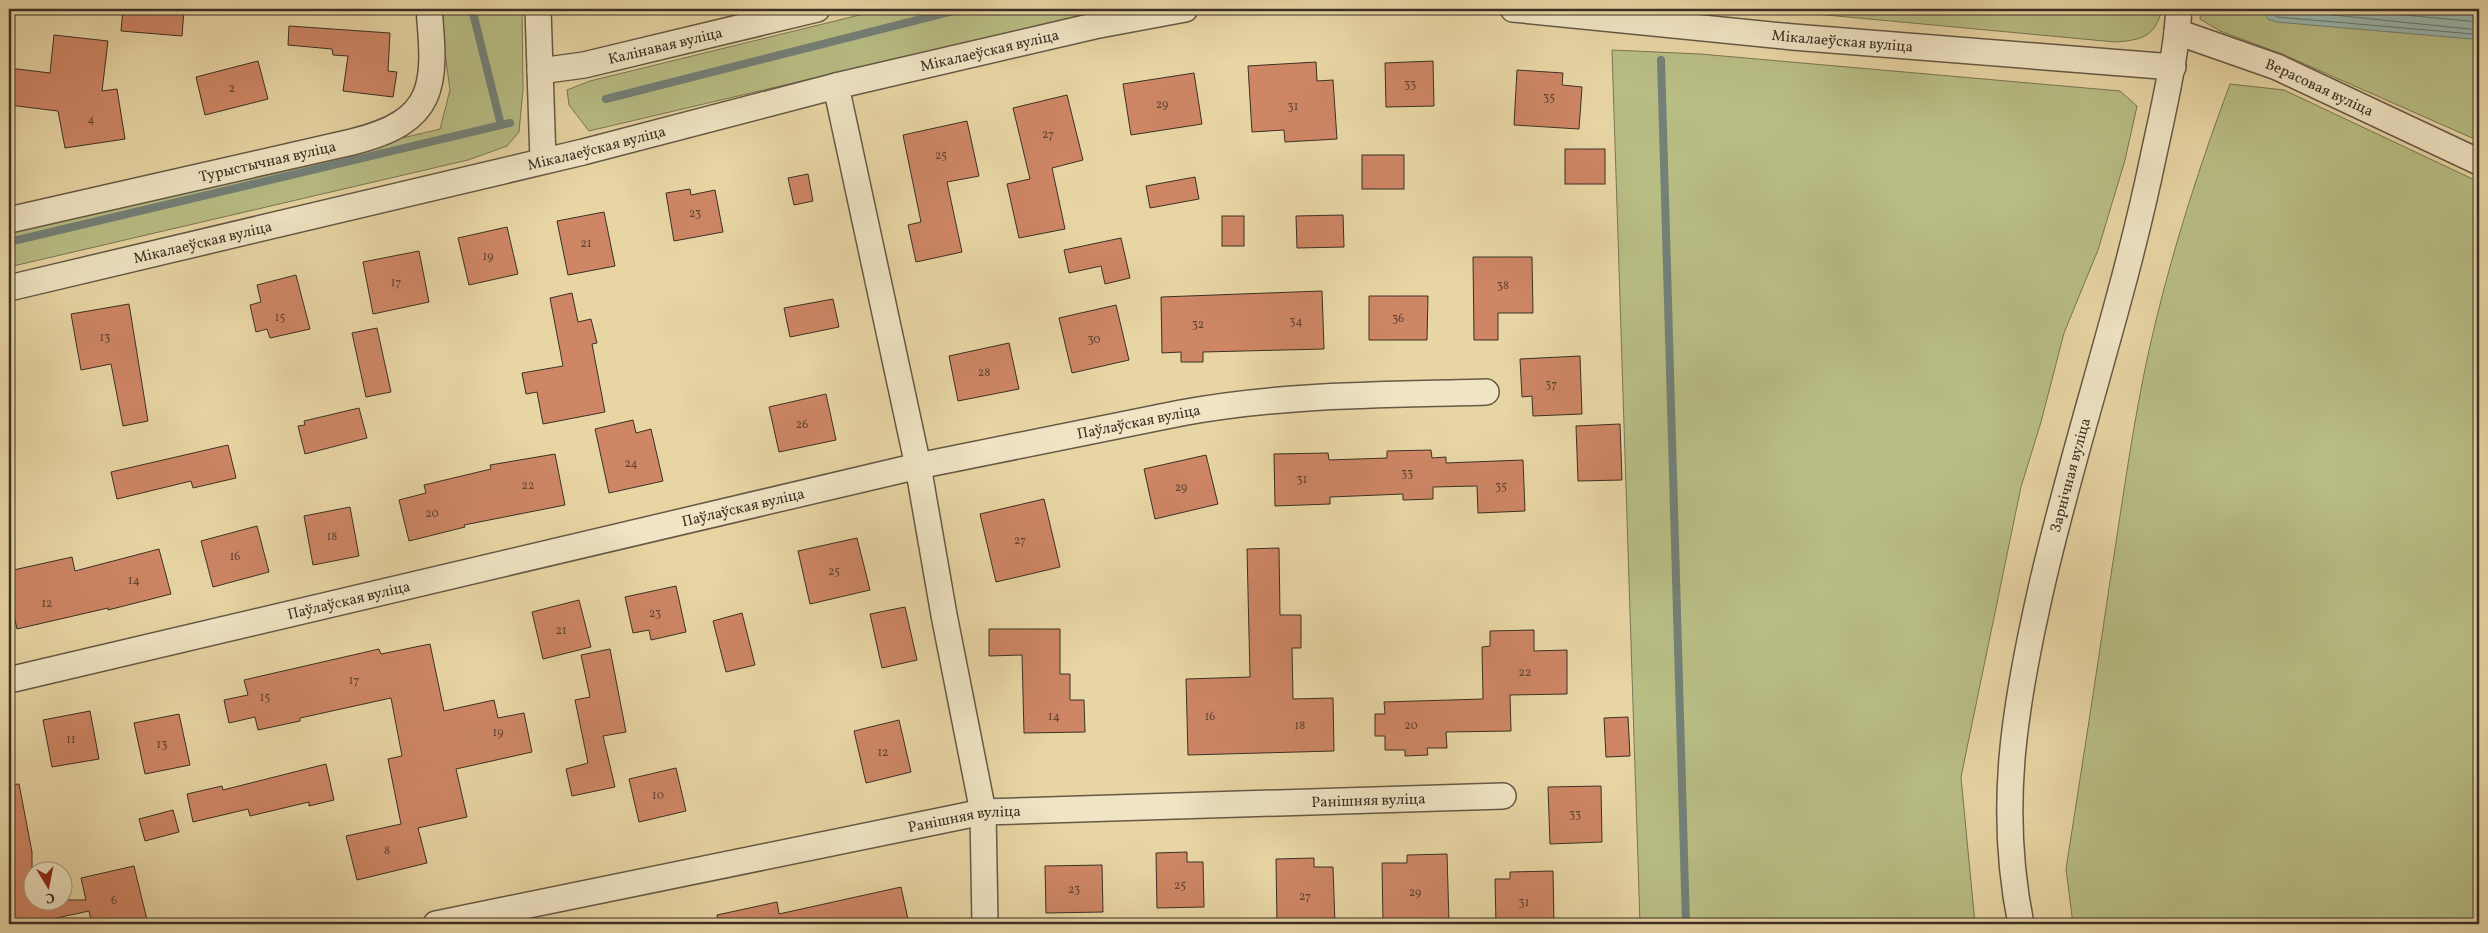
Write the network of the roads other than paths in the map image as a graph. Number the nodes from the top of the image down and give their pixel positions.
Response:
1 (429, 9) edge
2 (538, 9) edge
3 (817, 9) edge
4 (1185, 9) edge
5 (1513, 9) edge
6 (2178, 20) edge
7 (2173, 67) junction
8 (540, 71) junction
9 (836, 86) junction
10 (543, 160) junction
11 (2479, 162) edge
12 (9, 220) edge
13 (9, 288) edge
14 (1486, 392) dead end
15 (918, 466) junction
16 (9, 680) edge
17 (1503, 796) dead end
18 (983, 812) junction
19 (436, 924) edge
20 (985, 924) edge
21 (2021, 924) edge

1 - 12 street, Турыстычная вуліца
2 - 8 street
3 - 8 street, Калінавая вуліца
4 - 9 street, Мікалаеўская вуліца
5 - 7 street, Мікалаеўская вуліца
6 - 7 street, Зарнічная вуліца
6 - 11 street, Верасовая вуліца
7 - 21 street, Зарнічная вуліца
8 - 10 street
9 - 10 street, Мікалаеўская вуліца
9 - 15 street
10 - 13 street, Мікалаеўская вуліца
14 - 15 street, Паўлаўская вуліца
15 - 16 street, Паўлаўская вуліца
15 - 18 street
17 - 18 street, Ранішняя вуліца
18 - 19 street, Ранішняя вуліца
18 - 20 street

